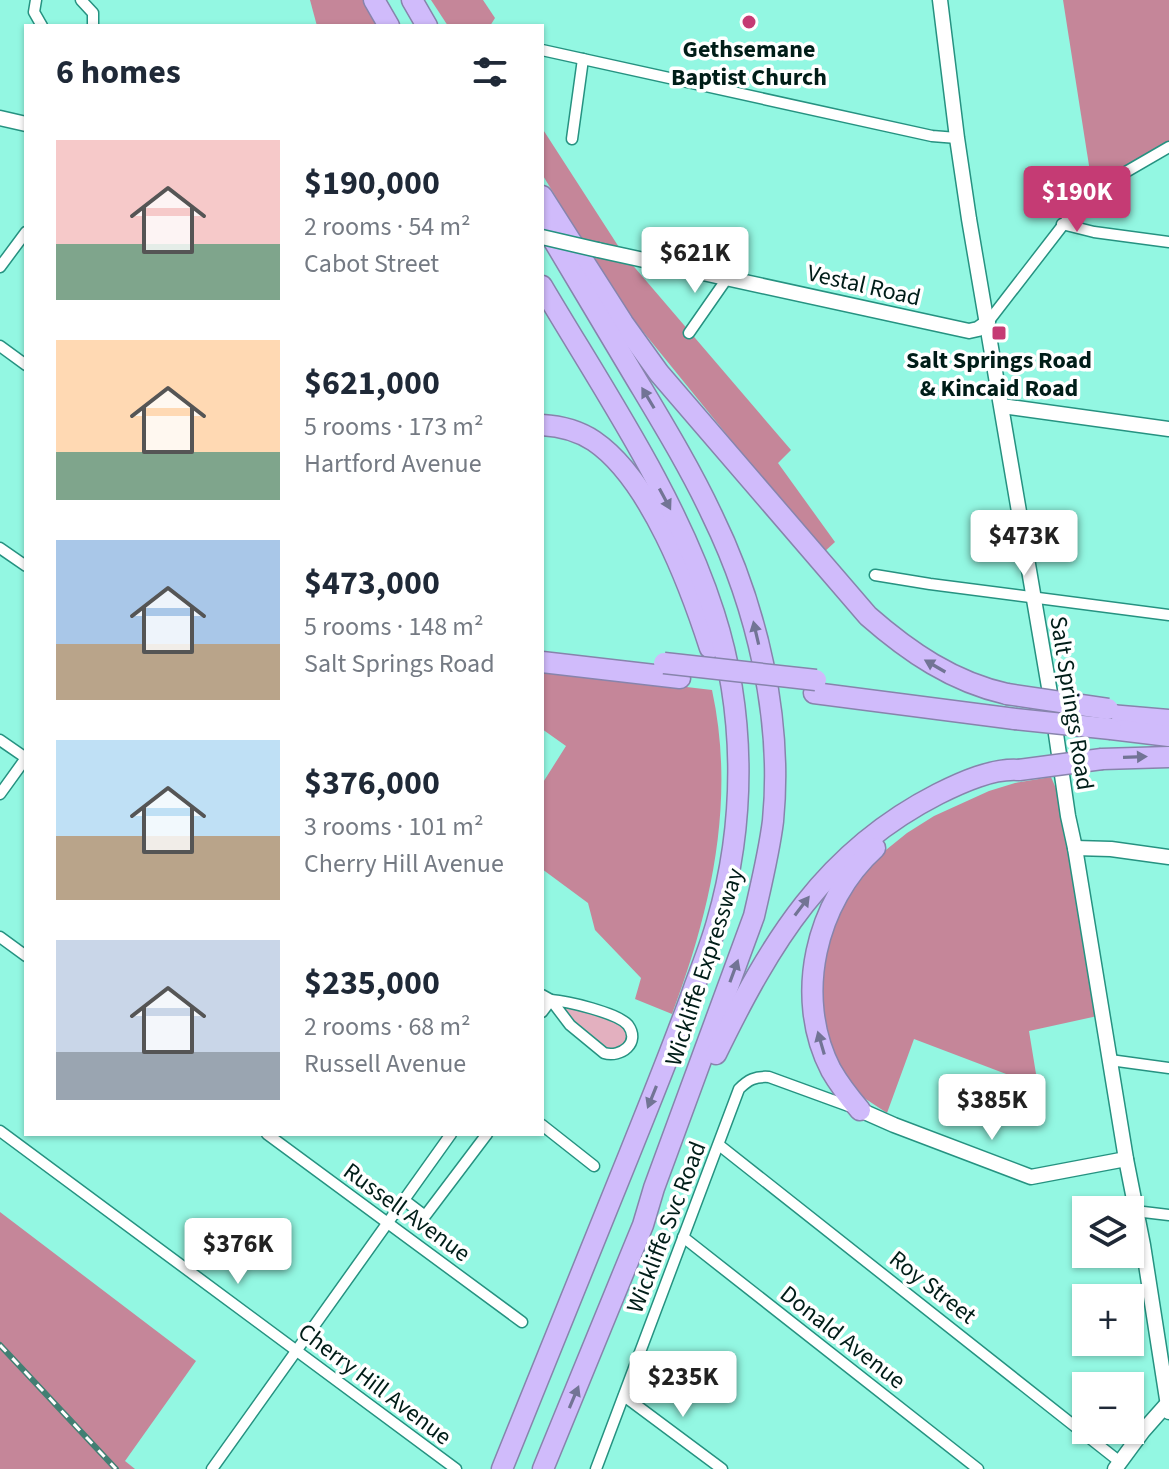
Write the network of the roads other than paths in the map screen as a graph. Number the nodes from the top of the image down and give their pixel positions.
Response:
1 (36, 0) edge
2 (81, 0) edge
3 (374, 0) edge
4 (412, 0) edge
5 (940, 0) edge
6 (41, 24) edge
7 (93, 24) edge
8 (388, 24) edge
9 (426, 24) edge
10 (544, 50) edge
11 (583, 59) junction
12 (0, 118) edge
13 (24, 124) edge
14 (957, 138) junction
15 (572, 139) dead end
16 (1169, 147) edge
17 (544, 199) edge
18 (544, 224) edge
19 (1062, 224) junction
20 (24, 235) edge
21 (544, 237) edge
22 (1169, 242) edge
23 (0, 267) edge
24 (728, 277) junction
25 (544, 289) edge
26 (988, 322) junction
27 (689, 333) dead end
28 (0, 346) edge
29 (24, 364) edge
30 (1002, 406) junction
31 (544, 425) edge
32 (1169, 429) edge
33 (0, 548) edge
34 (24, 565) edge
35 (875, 575) dead end
36 (1032, 596) junction
37 (1169, 615) edge
38 (544, 648) edge
39 (544, 662) edge
40 (815, 687) junction
41 (1011, 706) junction
42 (1110, 718) junction
43 (1169, 720) edge
44 (1169, 736) edge
45 (0, 740) edge
46 (24, 757) edge
47 (1169, 757) edge
48 (24, 761) edge
49 (1019, 770) junction
50 (0, 794) edge
51 (1075, 848) junction
52 (1169, 857) edge
53 (0, 937) edge
54 (24, 955) edge
55 (702, 967) junction
56 (546, 998) edge
57 (1110, 1060) junction
58 (1169, 1068) edge
59 (860, 1110) junction
60 (544, 1127) edge
61 (0, 1131) edge
62 (270, 1136) edge
63 (450, 1136) edge
64 (485, 1136) edge
65 (719, 1145) junction
66 (1126, 1159) junction
67 (594, 1166) dead end
68 (1132, 1196) edge
69 (404, 1200) junction
70 (1144, 1212) edge
71 (1169, 1215) edge
72 (388, 1223) junction
73 (643, 1225) junction
74 (683, 1237) junction
75 (1144, 1252) edge
76 (522, 1322) dead end
77 (296, 1351) junction
78 (624, 1396) junction
79 (1168, 1408) edge
80 (506, 1460) edge
81 (1118, 1465) edge
82 (212, 1469) edge
83 (456, 1469) edge
84 (543, 1469) edge
85 (596, 1469) edge
86 (722, 1469) edge
87 (978, 1469) edge

1 - 6 street
2 - 7 street
3 - 8 highway
4 - 9 highway
5 - 14 street, Salt Springs Road
10 - 11 street
11 - 14 street
11 - 15 street
12 - 13 street
14 - 26 street, Salt Springs Road
16 - 19 street
41 -> 17 highway
73 -> 18 highway, Wickliffe Expressway
19 - 22 street
19 - 26 street
20 - 23 street
21 - 24 street, Vestal Road, bridge
24 - 26 street, Vestal Road
24 - 27 street
25 -> 55 highway, Wickliffe Expressway
26 - 30 street, Salt Springs Road
28 - 29 street
30 - 32 street
30 - 36 street, Salt Springs Road
31 - 55 highway
33 - 34 street
35 - 36 street
36 - 37 street
36 - 51 street, Salt Springs Road
38 - 40 highway, bridge
39 - 40 highway
40 - 41 highway
41 - 42 highway, bridge
42 - 43 highway
42 - 44 highway
45 - 46 street
49 -> 47 highway, bridge
48 - 50 street
59 -> 49 highway
73 -> 49 highway
51 - 52 street
51 - 57 street, Salt Springs Road
53 - 54 street
55 -> 80 highway, Wickliffe Expressway
56 - 56 street
57 - 58 street
57 - 66 street, Salt Springs Road
59 - 65 street, Wickliffe Svc Road
59 - 66 street
60 - 67 street
61 - 77 street, Cherry Hill Avenue
62 - 72 street, Russell Avenue
63 - 69 street
64 - 69 street
65 - 74 street, Wickliffe Svc Road
65 - 81 street, Roy Street
66 - 68 street, Salt Springs Road
69 - 72 street
70 - 71 street
72 - 76 street, Russell Avenue
72 - 77 street
84 -> 73 highway, Wickliffe Expressway
74 - 78 street, Wickliffe Svc Road
74 - 87 street, Donald Avenue
75 - 79 street, Salt Springs Road
77 - 82 street
77 - 83 street, Cherry Hill Avenue
78 - 85 street, Wickliffe Svc Road
78 - 86 street
79 - 81 street

